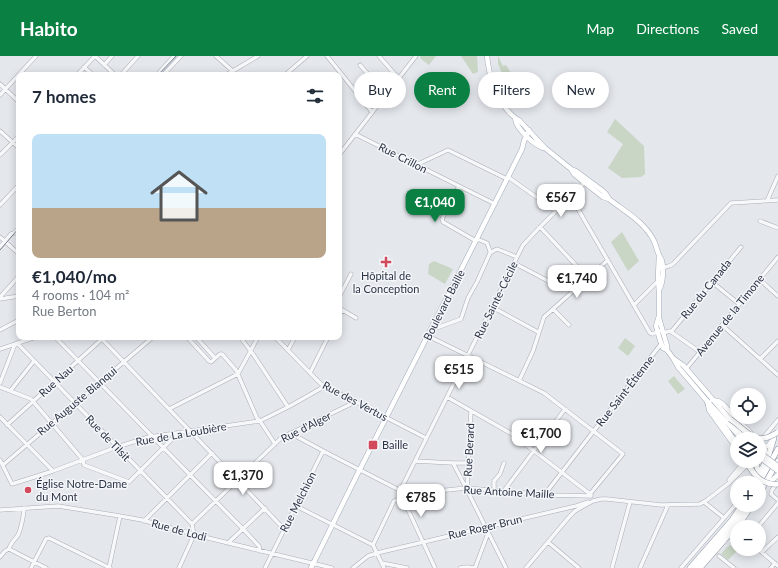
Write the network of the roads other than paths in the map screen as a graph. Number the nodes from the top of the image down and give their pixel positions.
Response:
1 (36, 56) edge
2 (95, 56) edge
3 (112, 56) edge
4 (138, 56) edge
5 (181, 56) edge
6 (216, 56) edge
7 (258, 56) edge
8 (307, 56) edge
9 (327, 56) edge
10 (379, 56) edge
11 (416, 56) edge
12 (487, 56) edge
13 (172, 57) edge
14 (104, 65) junction
15 (360, 65) dead end
16 (84, 67) junction
17 (232, 71) joint
18 (21, 72) edge
19 (80, 72) edge
20 (90, 72) edge
21 (112, 72) edge
22 (124, 72) edge
23 (160, 72) edge
24 (166, 72) edge
25 (288, 72) edge
26 (340, 72) edge
27 (366, 72) edge
28 (393, 72) edge
29 (403, 72) edge
30 (342, 75) edge
31 (16, 78) edge
32 (0, 84) edge
33 (6, 89) junction
34 (0, 95) edge
35 (16, 99) edge
36 (375, 108) edge
37 (372, 112) junction
38 (514, 118) junction
39 (0, 131) edge
40 (355, 134) junction
41 (530, 137) junction
42 (16, 139) edge
43 (13, 142) junction
44 (16, 145) edge
45 (342, 151) edge
46 (0, 156) edge
47 (416, 165) junction
48 (778, 176) edge
49 (508, 178) junction
50 (586, 181) junction
51 (459, 186) junction
52 (16, 188) edge
53 (571, 197) junction
54 (778, 200) edge
55 (767, 201) junction
56 (495, 204) junction
57 (0, 205) edge
58 (556, 212) junction
59 (760, 222) dead end
60 (540, 227) junction
61 (778, 228) edge
62 (16, 231) edge
63 (0, 237) edge
64 (476, 240) junction
65 (5, 241) junction
66 (0, 246) edge
67 (741, 247) dead end
68 (16, 251) edge
69 (490, 253) junction
70 (517, 257) junction
71 (778, 257) edge
72 (608, 260) junction
73 (514, 263) junction
74 (660, 269) junction
75 (351, 274) dead end
76 (588, 278) junction
77 (16, 279) edge
78 (759, 279) junction
79 (658, 281) junction
80 (712, 282) junction
81 (552, 283) dead end
82 (660, 288) junction
83 (342, 291) edge
84 (16, 296) edge
85 (778, 296) edge
86 (0, 298) edge
87 (739, 304) junction
88 (634, 305) junction
89 (492, 308) junction
90 (553, 309) junction
91 (342, 310) edge
92 (356, 318) dead end
93 (16, 322) edge
94 (569, 325) dead end
95 (722, 325) junction
96 (435, 328) junction
97 (0, 330) edge
98 (538, 332) junction
99 (671, 332) junction
100 (660, 333) junction
101 (428, 336) junction
102 (27, 340) edge
103 (58, 340) edge
104 (100, 340) edge
105 (104, 340) edge
106 (148, 340) edge
107 (190, 340) edge
108 (199, 340) edge
109 (242, 340) edge
110 (256, 340) edge
111 (278, 340) edge
112 (293, 340) edge
113 (326, 340) edge
114 (778, 340) edge
115 (16, 344) junction
116 (661, 344) junction
117 (0, 349) edge
118 (288, 350) junction
119 (667, 350) junction
120 (251, 351) junction
121 (700, 352) junction
122 (468, 356) junction
123 (215, 358) junction
124 (760, 359) junction
125 (78, 360) junction
126 (34, 361) junction
127 (123, 361) junction
128 (684, 370) junction
129 (310, 373) junction
130 (238, 374) junction
131 (778, 375) edge
132 (519, 381) junction
133 (54, 382) junction
134 (99, 382) junction
135 (0, 383) edge
136 (324, 386) junction
137 (0, 387) edge
138 (11, 390) junction
139 (447, 397) junction
140 (33, 401) junction
141 (710, 401) junction
142 (355, 402) junction
143 (74, 403) junction
144 (288, 408) junction
145 (170, 409) junction
146 (565, 409) junction
147 (471, 411) junction
148 (720, 412) junction
149 (0, 417) edge
150 (386, 418) junction
151 (730, 420) edge
152 (778, 420) edge
153 (260, 421) junction
154 (51, 423) junction
155 (8, 424) junction
156 (734, 424) edge
157 (736, 424) edge
158 (778, 428) edge
159 (191, 431) junction
160 (593, 431) junction
161 (749, 431) edge
162 (736, 432) edge
163 (741, 432) edge
164 (778, 432) edge
165 (177, 433) junction
166 (290, 433) junction
167 (766, 434) edge
168 (730, 436) edge
169 (152, 437) junction
170 (426, 438) junction
171 (774, 438) junction
172 (26, 444) junction
173 (274, 444) junction
174 (766, 445) edge
175 (117, 447) junction
176 (163, 448) junction
177 (778, 449) edge
178 (534, 450) junction
179 (323, 451) junction
180 (212, 453) junction
181 (766, 457) edge
182 (0, 460) edge
183 (83, 460) junction
184 (415, 461) junction
185 (778, 461) edge
186 (766, 462) edge
187 (453, 463) junction
188 (468, 463) junction
189 (504, 463) dead end
190 (3, 465) junction
191 (778, 466) edge
192 (739, 468) edge
193 (745, 468) edge
194 (749, 468) edge
195 (140, 470) junction
196 (360, 470) junction
197 (52, 471) junction
198 (778, 471) edge
199 (562, 472) junction
200 (189, 475) junction
201 (778, 475) edge
202 (758, 476) edge
203 (760, 476) edge
204 (778, 479) edge
205 (238, 480) junction
206 (772, 480) junction
207 (766, 482) edge
208 (778, 484) edge
209 (724, 486) junction
210 (766, 486) edge
211 (466, 488) junction
212 (494, 491) junction
213 (403, 492) junction
214 (504, 492) junction
215 (545, 494) junction
216 (591, 495) junction
217 (404, 497) junction
218 (167, 498) junction
219 (593, 501) junction
220 (215, 502) junction
221 (630, 502) junction
222 (704, 502) junction
223 (778, 502) edge
224 (668, 505) junction
225 (296, 506) junction
226 (576, 506) junction
227 (24, 508) junction
228 (265, 508) junction
229 (0, 510) edge
230 (575, 511) junction
231 (730, 511) edge
232 (737, 512) edge
233 (740, 512) edge
234 (747, 512) edge
235 (120, 516) junction
236 (724, 518) junction
237 (764, 520) edge
238 (144, 521) junction
239 (192, 524) junction
240 (332, 524) junction
241 (486, 527) junction
242 (243, 529) junction
243 (284, 529) junction
244 (488, 532) junction
245 (194, 535) junction
246 (778, 537) edge
247 (423, 542) junction
248 (548, 542) junction
249 (228, 543) junction
250 (373, 545) junction
251 (720, 545) junction
252 (766, 548) edge
253 (9, 549) junction
254 (260, 551) junction
255 (377, 553) junction
256 (272, 554) junction
257 (766, 555) edge
258 (719, 556) dead end
259 (0, 557) edge
260 (696, 561) junction
261 (34, 562) junction
262 (382, 563) junction
263 (777, 565) edge
264 (312, 566) edge
265 (31, 568) edge
266 (46, 568) edge
267 (109, 568) edge
268 (179, 568) edge
269 (264, 568) edge
270 (332, 568) edge
271 (353, 568) edge
272 (384, 568) edge
273 (407, 568) edge
274 (435, 568) edge
275 (460, 568) edge
276 (475, 568) edge
277 (506, 568) edge
278 (526, 568) edge
279 (579, 568) edge
280 (612, 568) edge
281 (640, 568) edge
282 (681, 568) edge
283 (686, 568) edge
284 (690, 568) edge
285 (695, 568) edge
286 (700, 568) edge
287 (704, 568) edge
288 (734, 568) edge
289 (771, 568) edge

1 - 18 street
2 - 14 street
2 - 16 street
3 - 14 street
4 - 22 street
5 - 24 street
6 - 17 street
7 - 17 street
8 - 25 street
9 - 26 street
10 - 28 street
11 - 29 street
12 - 38 main road
13 - 23 street
14 - 21 street
15 - 27 street
16 - 19 street
16 - 20 street
30 - 37 street
31 - 33 street
32 - 33 street
33 - 34 street
33 - 35 street
36 - 37 street
37 - 40 street
38 - 41 main road
38 - 41 main road, Boulevard Baille
39 - 43 street
40 - 45 street
40 - 47 street, Rue Crillon
41 - 49 main road, Boulevard Baille
41 - 50 main road
42 - 43 street
43 - 44 street
43 - 46 street
47 - 49 street
47 - 51 street, Rue Crillon
48 - 55 street
49 - 56 main road, Boulevard Baille
49 - 58 street
50 - 53 street, Rue Sainte-Cécile
50 - 74 main road
51 - 56 street, Rue Crillon
51 - 64 street
52 - 57 street
53 - 58 street, Rue Sainte-Cécile
53 - 72 street
54 - 55 street
55 - 74 street
56 - 64 main road, Boulevard Baille
58 - 60 street, Rue Sainte-Cécile
59 - 61 street
60 - 70 street, Rue Sainte-Cécile
60 - 76 street
62 - 65 street
63 - 65 street
64 - 69 street
64 - 96 main road, Boulevard Baille
65 - 66 street
65 - 68 street
67 - 80 street, Rue du Canada
69 - 70 street
69 - 96 street
70 - 73 street, Rue Sainte-Cécile
71 - 78 street, Avenue de la Timone
72 - 76 street
72 - 88 street
73 - 81 street
73 - 89 street, Rue Sainte-Cécile
74 - 79 main road
74 - 82 main road
75 - 83 street
76 - 90 street
77 - 86 street
78 - 85 street
78 - 87 street, Avenue de la Timone
79 - 82 main road
79 - 88 street
80 - 87 street
80 - 99 street, Rue du Canada
82 - 100 main road
84 - 86 street
87 - 95 street, Avenue de la Timone
88 - 100 street
89 - 98 street
89 - 122 street, Rue Sainte-Cécile
90 - 94 street
90 - 98 street
91 - 92 street
93 - 97 street
95 - 121 street, Avenue de la Timone
95 - 124 street
96 - 101 main road, Boulevard Baille
98 - 132 street
99 - 100 street
99 - 121 street
100 - 116 main road
100 - 119 main road
101 - 122 street
101 - 150 main road, Boulevard Baille
102 - 115 street
103 - 125 street
104 - 125 street, Rue Nau
105 - 127 street
106 - 127 street, Rue Auguste Blanqui
107 - 123 street
108 - 123 street
109 - 120 street
110 - 120 street
111 - 118 street, Rue des Vertus
112 - 118 street
113 - 129 street
114 - 124 street
115 - 117 street
115 - 126 street, Rue de Tilsit
115 - 135 street
116 - 119 main road
116 - 160 street, Rue Saint-Étienne
118 - 129 street, Rue des Vertus
119 - 128 main road
120 - 130 street
120 - 144 street
121 - 128 street, Avenue de la Timone
122 - 132 street
122 - 139 street, Rue Sainte-Cécile
123 - 130 street
124 - 131 street
125 - 133 street, Rue Nau
125 - 134 street
126 - 133 street, Rue de Tilsit
126 - 138 street
127 - 134 street, Rue Auguste Blanqui
127 - 145 street
128 - 141 main road
129 - 136 street, Rue des Vertus
130 - 145 street
130 - 153 street
132 - 146 street
133 - 140 street, Rue Nau
133 - 143 street, Rue de Tilsit
134 - 143 street, Rue Auguste Blanqui
134 - 169 street
136 - 142 street, Rue des Vertus
136 - 144 street, Rue de La Loubière
137 - 138 street
138 - 140 street
139 - 147 street
139 - 170 street, Rue Sainte-Cécile
140 - 154 street
140 - 155 street, Rue Nau
141 - 148 main road
141 - 161 main road
141 - 168 highway
142 - 150 street, Rue des Vertus
142 - 166 street, Rue d'Alger
143 - 154 street, Rue Auguste Blanqui
143 - 175 street, Rue de Tilsit
144 - 153 street, Rue de La Loubière
145 - 159 street
146 - 160 street
146 - 178 street
147 - 178 street
147 - 188 street, Rue Berard
148 - 151 main road
148 - 162 main road
149 - 155 street
150 - 170 street, Rue des Vertus
150 - 196 main road, Boulevard Baille
152 - 167 street
153 - 159 street, Rue de La Loubière
153 - 173 street
154 - 172 street, Rue Auguste Blanqui
154 - 183 street
155 - 172 street
156 - 163 main road, bridge
157 - 164 highway, bridge
158 - 171 main road
159 - 165 street, Rue de La Loubière
159 - 180 street
160 - 199 street, Rue Saint-Étienne
160 - 216 street
165 - 169 street, Rue de La Loubière
165 - 176 street
166 - 173 street, Rue d'Alger
166 - 179 street
169 - 175 street, Rue de La Loubière
169 - 176 street
170 - 184 street, Rue Sainte-Cécile
171 - 174 main road
171 - 202 highway
172 - 190 street, Rue Auguste Blanqui
172 - 197 street
173 - 205 street, Rue d'Alger
175 - 183 street, Rue de La Loubière
175 - 195 street, Rue de Tilsit
176 - 195 street
176 - 200 street
177 - 203 highway
178 - 199 street
178 - 214 street
179 - 196 street
179 - 225 street, Rue Melchion
180 - 200 street
180 - 205 street
181 - 191 main road, bridge
182 - 190 street
183 - 195 street
183 - 197 street, Rue de La Loubière
184 - 187 street
184 - 213 street, Rue Sainte-Cécile
185 - 207 highway
186 - 198 main road, bridge
187 - 188 street
187 - 211 street
188 - 211 street, Rue Berard
189 - 212 street
190 - 197 street, Rue de La Loubière
192 - 209 street
193 - 209 street
194 - 208 highway, bridge
195 - 218 street, Rue de Tilsit
196 - 213 street
196 - 240 main road, Boulevard Baille
199 - 215 street, Rue Saint-Étienne
199 - 216 street
200 - 218 street
200 - 220 street
201 - 206 main road
204 - 206 street
205 - 220 street, Rue d'Alger
205 - 228 street
206 - 210 highway
208 - 223 street
209 - 222 street
211 - 212 street, Rue Antoine Maille
211 - 217 street, Rue Antoine Maille
211 - 241 street
212 - 214 street, Rue Antoine Maille
213 - 217 street, Rue Sainte-Cécile
214 - 215 street, Rue Antoine Maille
215 - 216 street, Rue Antoine Maille
216 - 219 street
217 - 247 street, Rue Sainte-Cécile
217 - 250 street
218 - 238 street
218 - 239 street, Rue de Tilsit
219 - 221 street
219 - 226 street, Rue Roger Brun
219 - 230 street
220 - 239 street, Rue d'Alger
220 - 242 street
221 - 224 street
221 - 280 street
222 - 224 street
222 - 236 street
223 - 237 street
224 - 281 street
225 - 240 street
225 - 243 street, Rue Melchion
226 - 230 street
226 - 241 street, Rue Roger Brun
227 - 229 street, Rue de Lodi
227 - 235 street, Rue de Lodi
227 - 253 street
228 - 242 street
228 - 243 street
230 - 248 street
231 - 236 street
232 - 260 highway
233 - 285 highway
234 - 251 highway
235 - 238 street, Rue de Lodi
235 - 267 street
236 - 282 street
238 - 245 street, Rue de Lodi
239 - 245 street
240 - 250 street
240 - 264 main road, Boulevard Baille
241 - 244 street
241 - 247 street, Rue Roger Brun
242 - 249 street
242 - 254 street
243 - 256 street, Rue Melchion
244 - 276 street
244 - 277 street
245 - 249 street, Rue de Lodi
245 - 268 street
246 - 252 street
247 - 255 street, Rue Roger Brun
247 - 274 street, Rue Sainte-Cécile
248 - 278 street
248 - 279 street
249 - 254 street, Rue de Lodi
250 - 255 street
251 - 286 highway
251 - 287 highway
253 - 259 street
253 - 261 street
254 - 256 street, Rue de Lodi
255 - 262 street
255 - 271 street
256 - 264 street, Rue de Lodi
256 - 269 street, Rue Melchion
257 - 263 street
258 - 288 street
260 - 283 highway
260 - 284 highway
261 - 265 street
261 - 266 street
261 - 267 street
262 - 272 street
262 - 273 street
263 - 289 street
264 - 270 street, Rue de Lodi
275 - 276 street

